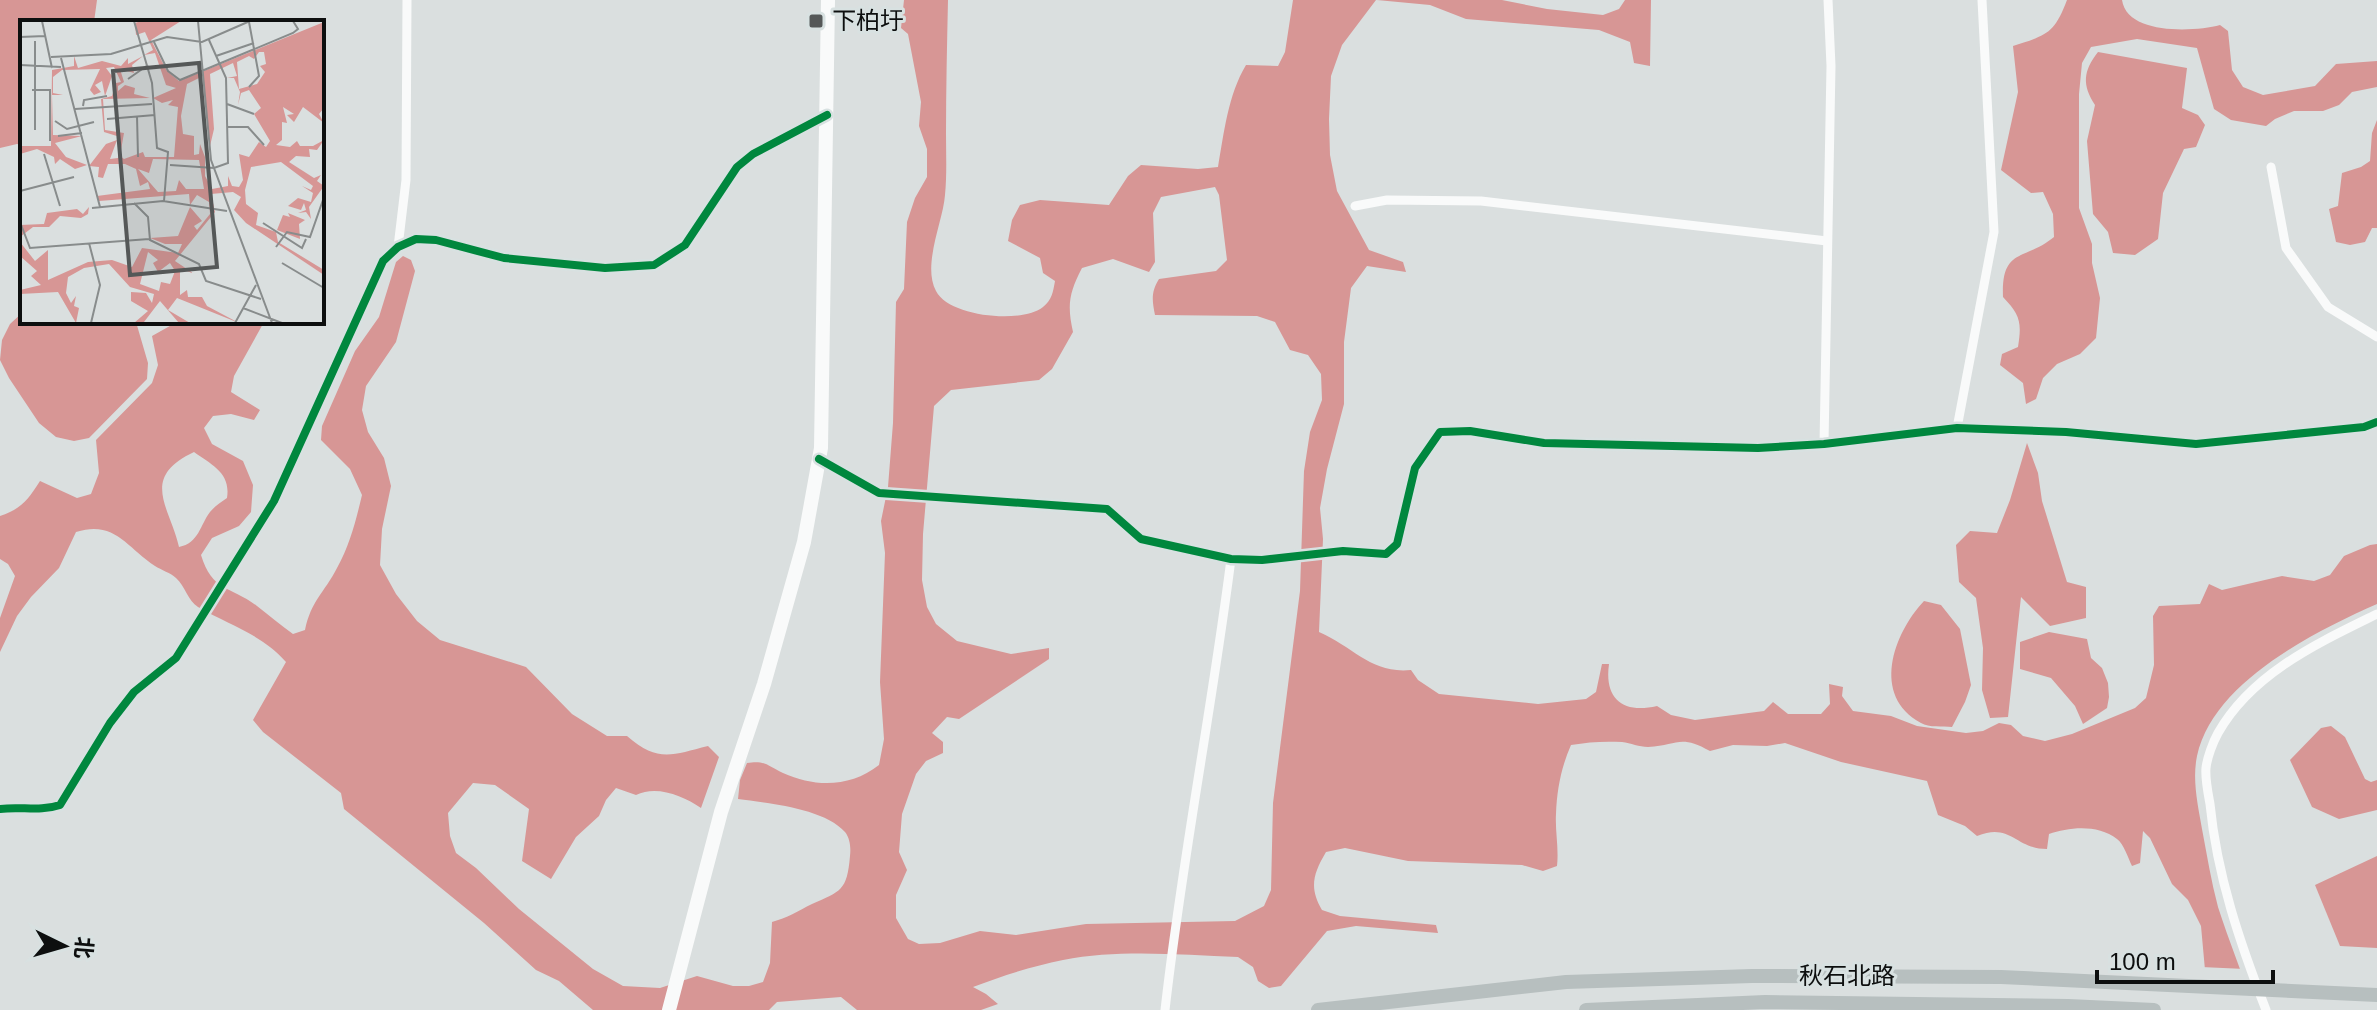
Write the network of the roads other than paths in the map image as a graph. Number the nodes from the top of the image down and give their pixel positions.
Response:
1 (407, 0) edge
2 (828, 0) edge
3 (1828, 0) edge
4 (1982, 0) edge
5 (827, 115) junction
6 (2271, 167) dead end
7 (1355, 206) dead end
8 (1827, 241) junction
9 (398, 247) junction
10 (2377, 337) edge
11 (2377, 422) edge
12 (1957, 428) junction
13 (1824, 444) junction
14 (819, 459) junction
15 (1231, 559) junction
16 (2377, 614) edge
17 (0, 809) edge
18 (2377, 995) edge
19 (669, 1010) edge
20 (1165, 1010) edge
21 (1318, 1010) edge
22 (1586, 1010) edge
23 (2154, 1010) edge
24 (2266, 1010) edge

1 - 9 street
2 - 5 street
3 - 8 street
4 - 12 street
5 - 9 street
5 - 14 street
6 - 10 street
7 - 8 street
8 - 13 street
9 - 17 street
11 - 12 street
12 - 13 street
13 - 15 street
14 - 15 street
14 - 19 street
15 - 20 street
16 - 24 street
18 - 21 main road, 秋石北路
22 - 23 main road, 秋石北路

